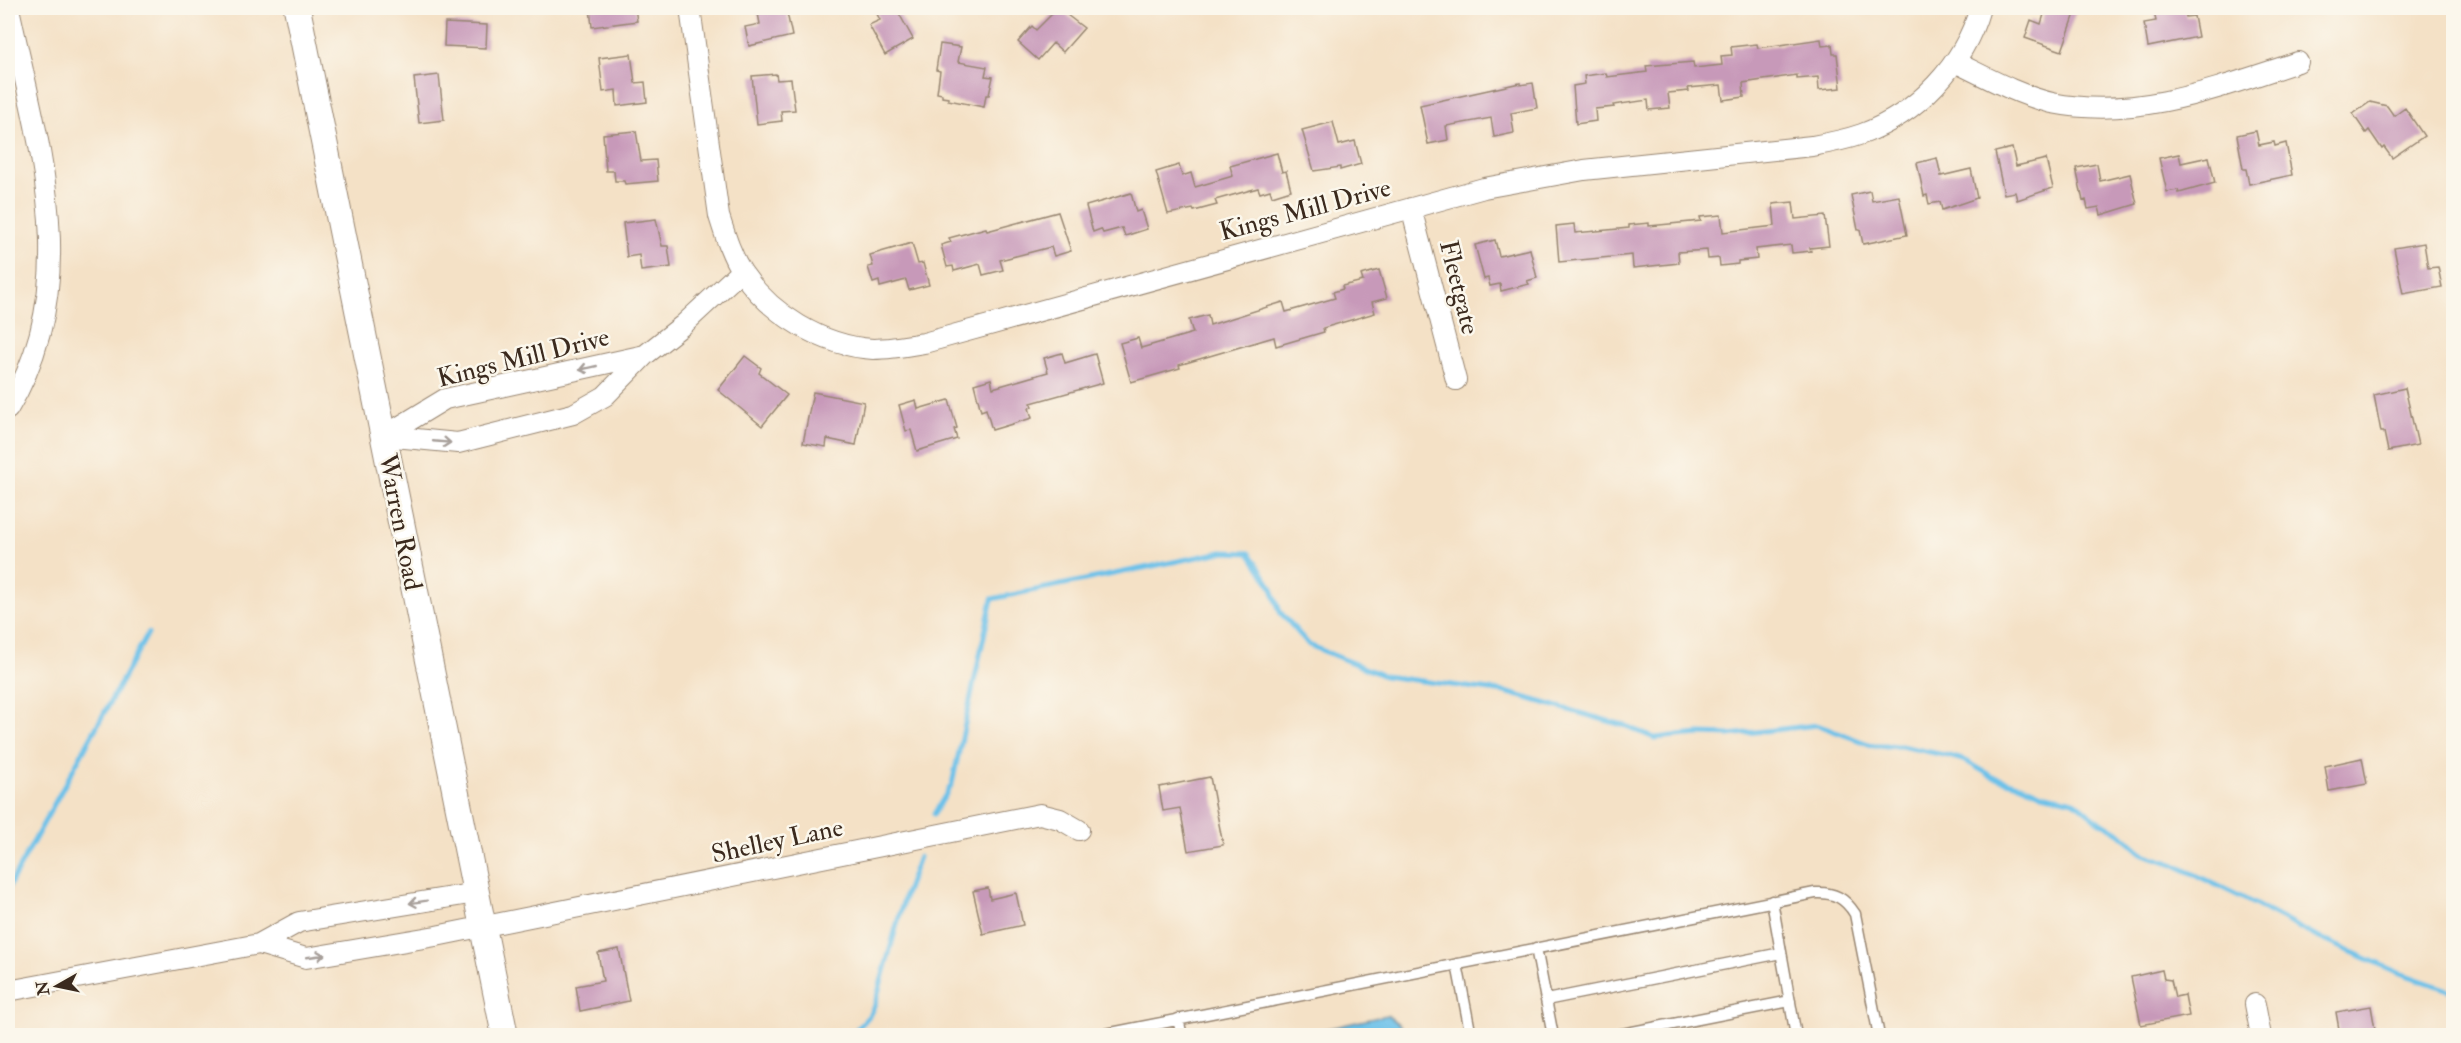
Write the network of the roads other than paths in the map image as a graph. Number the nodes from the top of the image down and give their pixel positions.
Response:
1 (9, 8) edge
2 (297, 8) edge
3 (690, 8) edge
4 (1980, 8) edge
5 (1955, 62) junction
6 (2298, 62) dead end
7 (1411, 208) junction
8 (741, 271) junction
9 (645, 355) junction
10 (1456, 380) dead end
11 (8, 409) edge
12 (384, 436) junction
13 (1079, 830) dead end
14 (476, 892) junction
15 (1772, 902) junction
16 (483, 928) junction
17 (259, 944) junction
18 (1536, 948) junction
19 (1780, 953) junction
20 (1457, 964) junction
21 (8, 991) edge
22 (1546, 1000) junction
23 (1790, 1000) junction
24 (2255, 1004) dead end
25 (1178, 1019) junction
26 (505, 1035) edge
27 (1096, 1035) edge
28 (1182, 1035) edge
29 (1471, 1035) edge
30 (1553, 1035) edge
31 (1612, 1035) edge
32 (1796, 1035) edge
33 (1879, 1035) edge
34 (2261, 1035) edge

1 - 11 street
2 - 12 street, Warren Road
3 - 8 street
4 - 5 street, Kings Mill Drive
5 - 6 street
5 - 7 street, Kings Mill Drive
7 - 8 street, Kings Mill Drive
7 - 10 street, Fleetgate
8 - 9 street, Kings Mill Drive
9 -> 12 street, Kings Mill Drive
12 -> 9 street, Kings Mill Drive
12 - 14 street, Warren Road
13 - 16 street, Shelley Lane
14 - 16 street, Warren Road
14 -> 17 street
15 - 18 lane
15 - 19 lane
15 - 33 lane
17 -> 16 street, Shelley Lane
16 - 26 street, Warren Road
17 - 21 street
18 - 20 lane
18 - 22 lane
19 - 22 lane
19 - 23 lane
20 - 25 lane
20 - 29 lane
22 - 30 lane
23 - 31 lane
23 - 32 lane
24 - 34 street
25 - 27 lane
25 - 28 lane

